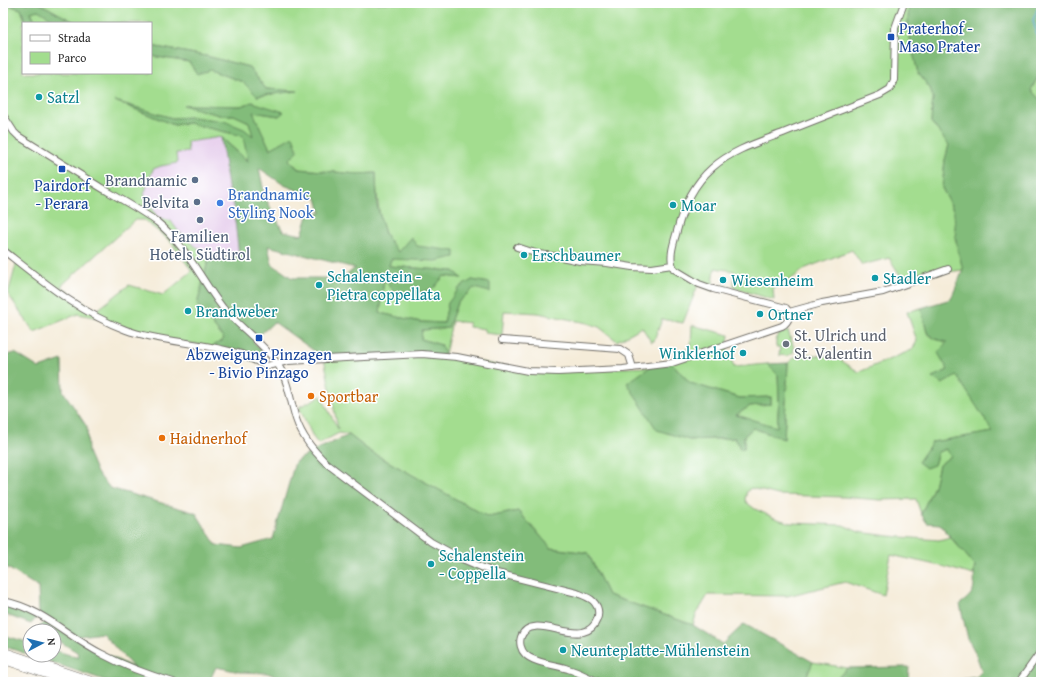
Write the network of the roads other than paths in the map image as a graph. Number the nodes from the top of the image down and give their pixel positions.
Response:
1 (904, 3) edge
2 (3, 115) edge
3 (517, 247) dead end
4 (3, 250) edge
5 (672, 265) junction
6 (948, 269) dead end
7 (789, 312) junction
8 (502, 340) dead end
9 (277, 364) junction
10 (633, 368) junction
11 (3, 601) edge
12 (1041, 651) edge
13 (3, 652) edge
14 (3, 659) edge
15 (72, 682) edge
16 (93, 682) edge
17 (173, 682) edge
18 (599, 682) edge
19 (1019, 682) edge

1 - 5 street
2 - 9 street
3 - 5 street
4 - 9 street
5 - 7 street
6 - 7 street
7 - 10 street
8 - 10 street
9 - 10 street
9 - 18 street
11 - 17 street
12 - 19 street
13 - 16 highway
14 - 15 highway

